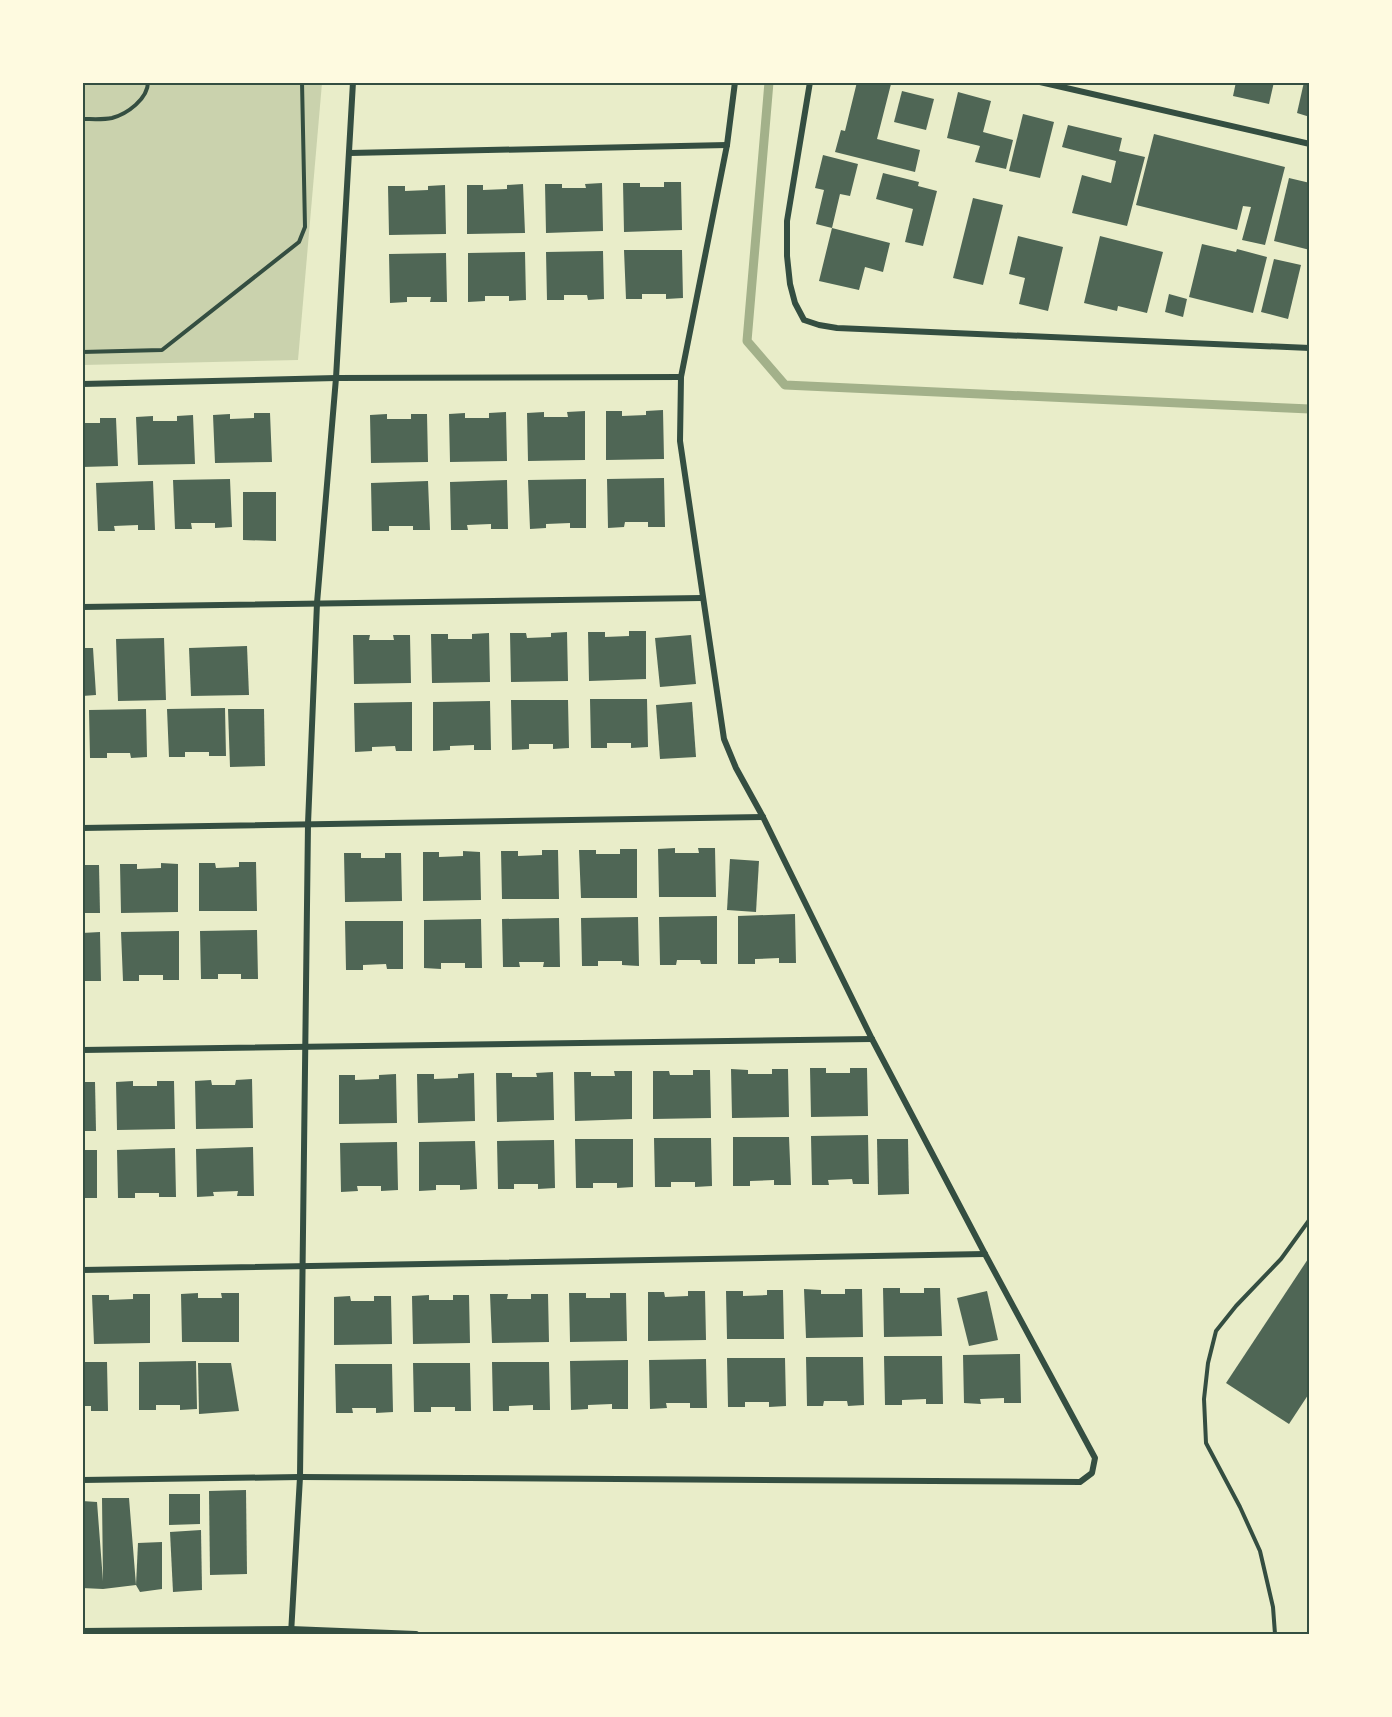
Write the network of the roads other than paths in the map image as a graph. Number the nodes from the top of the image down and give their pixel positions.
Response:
1 (353, 82) edge
2 (735, 82) edge
3 (810, 82) edge
4 (1040, 82) edge
5 (1310, 144) edge
6 (727, 145) junction
7 (350, 153) junction
8 (1310, 348) edge
9 (681, 377) junction
10 (336, 378) junction
11 (82, 384) edge
12 (702, 598) junction
13 (317, 603) junction
14 (82, 607) edge
15 (763, 817) junction
16 (308, 824) junction
17 (82, 828) edge
18 (872, 1039) junction
19 (305, 1046) junction
20 (82, 1050) edge
21 (985, 1254) junction
22 (302, 1266) junction
23 (82, 1270) edge
24 (300, 1477) junction
25 (82, 1480) edge
26 (82, 1631) edge
27 (291, 1632) edge
28 (416, 1635) edge

1 - 7 street
2 - 6 street
3 - 8 street
4 - 5 street
6 - 7 street
6 - 9 street
7 - 10 street
9 - 10 street
9 - 12 street
10 - 11 street
10 - 13 street
12 - 13 street
12 - 15 street
13 - 14 street
13 - 16 street
15 - 16 street
15 - 18 street
16 - 17 street
16 - 19 street
18 - 19 street
18 - 21 street
19 - 20 street
19 - 22 street
21 - 22 street
21 - 24 street
22 - 23 street
22 - 24 street
24 - 25 street
24 - 27 street
26 - 27 street
27 - 28 street

